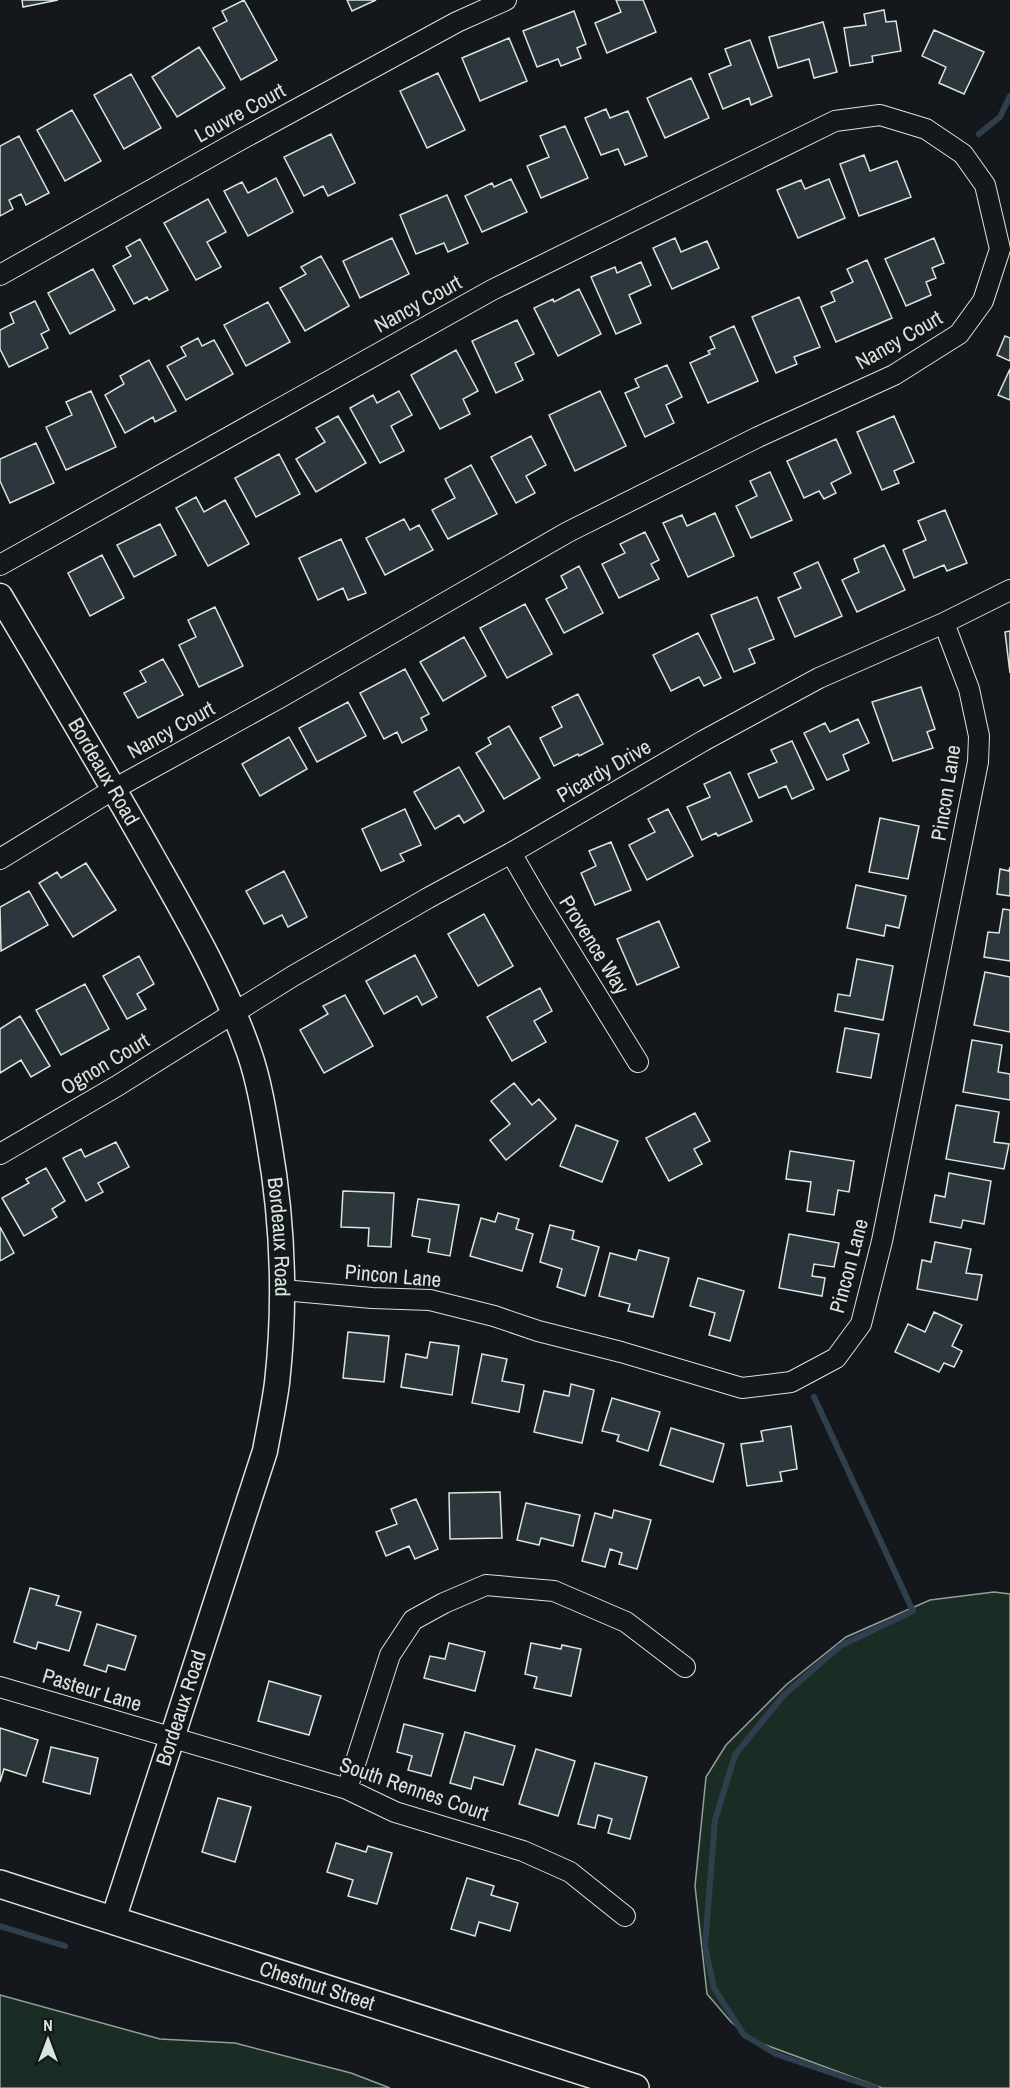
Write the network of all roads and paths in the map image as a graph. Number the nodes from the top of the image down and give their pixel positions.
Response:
1 (506, 0) edge
2 (0, 275) edge
3 (0, 565) edge
4 (1010, 590) edge
5 (0, 596) edge
6 (944, 623) junction
7 (114, 789) junction
8 (511, 853) junction
9 (0, 859) edge
10 (234, 1012) junction
11 (638, 1062) dead end
12 (0, 1154) edge
13 (283, 1290) junction
14 (685, 1667) dead end
15 (0, 1687) edge
16 (171, 1738) junction
17 (347, 1789) junction
18 (0, 1884) edge
19 (626, 1916) dead end
20 (113, 1920) junction
21 (635, 2088) edge

1 - 2 street, Louvre Court
3 - 7 street, Nancy Court
4 - 6 street, Picardy Drive
5 - 7 street, Bordeaux Road
6 - 8 street, Picardy Drive
6 - 13 street, Pincon Lane
7 - 9 street
7 - 10 street, Bordeaux Road
8 - 10 street, Picardy Drive
8 - 11 street, Provence Way
10 - 12 street, Ognon Court
10 - 13 street, Bordeaux Road
13 - 16 street, Bordeaux Road
14 - 17 street
15 - 16 street, Pasteur Lane
16 - 17 street, South Rennes Court
16 - 20 street, Bordeaux Road
17 - 19 street, South Rennes Court
18 - 20 main road, Chestnut Street
20 - 21 main road, Chestnut Street

